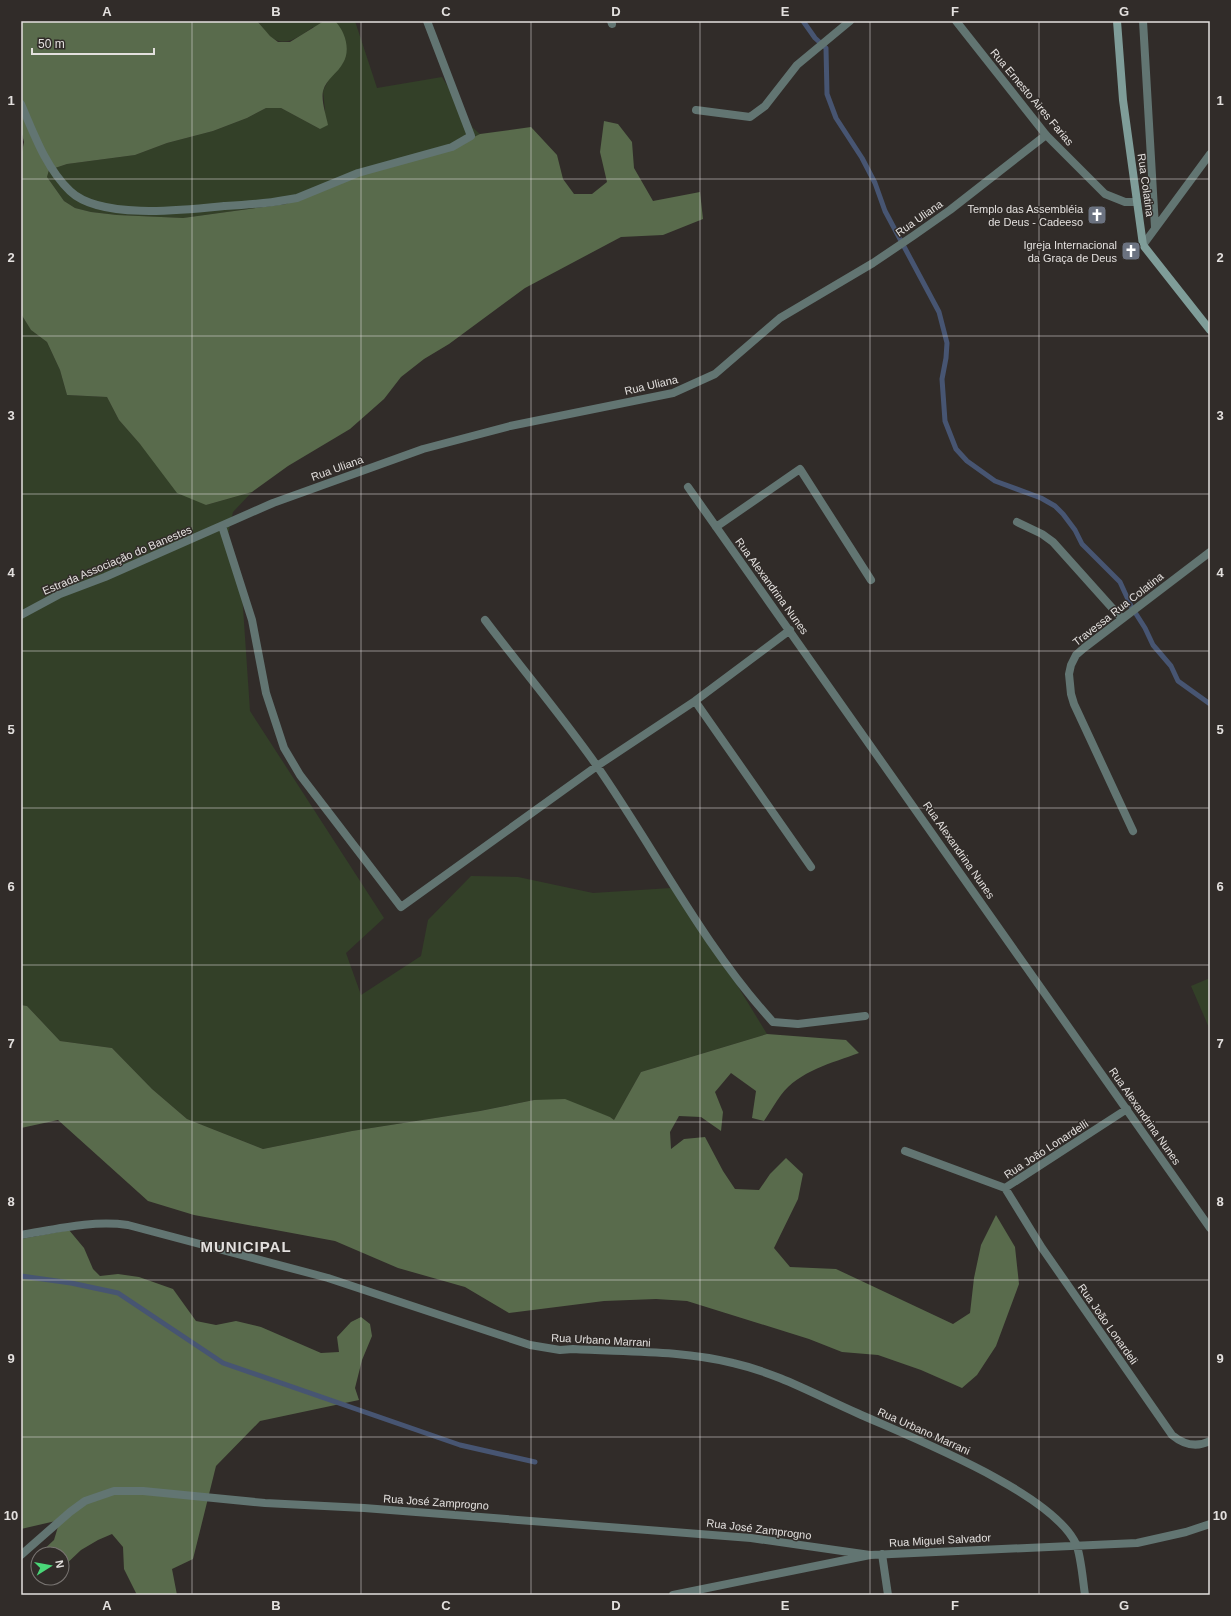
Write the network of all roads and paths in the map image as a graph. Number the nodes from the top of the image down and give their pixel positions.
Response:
1 (427, 21) edge
2 (850, 21) edge
3 (956, 21) edge
4 (1117, 21) edge
5 (1143, 21) edge
6 (21, 104) edge
7 (696, 110) dead end
8 (1046, 135) junction
9 (1210, 154) edge
10 (1137, 202) junction
11 (1155, 227) junction
12 (1143, 245) junction
13 (1210, 330) edge
14 (688, 487) dead end
15 (1017, 522) dead end
16 (222, 526) junction
17 (716, 526) junction
18 (1210, 552) edge
19 (871, 580) dead end
20 (21, 615) edge
21 (1122, 619) junction
22 (485, 620) dead end
23 (790, 630) junction
24 (695, 701) junction
25 (597, 766) junction
26 (1133, 831) dead end
27 (811, 867) dead end
28 (865, 1016) dead end
29 (1127, 1108) junction
30 (905, 1151) dead end
31 (1006, 1188) junction
32 (1210, 1228) edge
33 (21, 1235) edge
34 (1210, 1441) edge
35 (1210, 1524) edge
36 (1076, 1544) junction
37 (882, 1554) junction
38 (21, 1555) edge
39 (870, 1555) junction
40 (673, 1595) edge
41 (888, 1595) edge
42 (1085, 1595) edge

1 - 6 street
2 - 7 street
3 - 8 street, Rua Ernesto Aires Farias
4 - 10 main road, Rua Colatina
5 - 11 street, Rua Colatina
8 - 10 street, Rua Ernesto Aires Farias
8 - 16 street, Rua Uliana
9 - 11 street
10 - 12 main road, Rua Colatina
11 - 12 street
12 - 13 main road
14 - 17 street, Rua Alexandrina Nunes
15 - 21 street
16 - 20 street, Estrada Associação do Banestes
16 - 25 street
17 - 19 street
17 - 23 street, Rua Alexandrina Nunes
18 - 21 street, Travessa Rua Colatina
21 - 26 street, Travessa Rua Colatina
22 - 25 street
23 - 24 street
23 - 29 street, Rua Alexandrina Nunes
24 - 25 street
24 - 27 street
25 - 28 street
29 - 31 street, Rua João Lonardelli
29 - 32 street, Rua Alexandrina Nunes
30 - 31 street, Rua João Lonardelli
31 - 34 street, Rua João Lonardeli
33 - 36 street, Rua Urbano Marrani
35 - 36 street, Rua Miguel Salvador
36 - 37 street, Rua Miguel Salvador
36 - 42 street
37 - 39 street, Rua Miguel Salvador
37 - 41 street
38 - 39 street, Rua José Zamprogno
39 - 40 street, Rua Miguel Salvador

